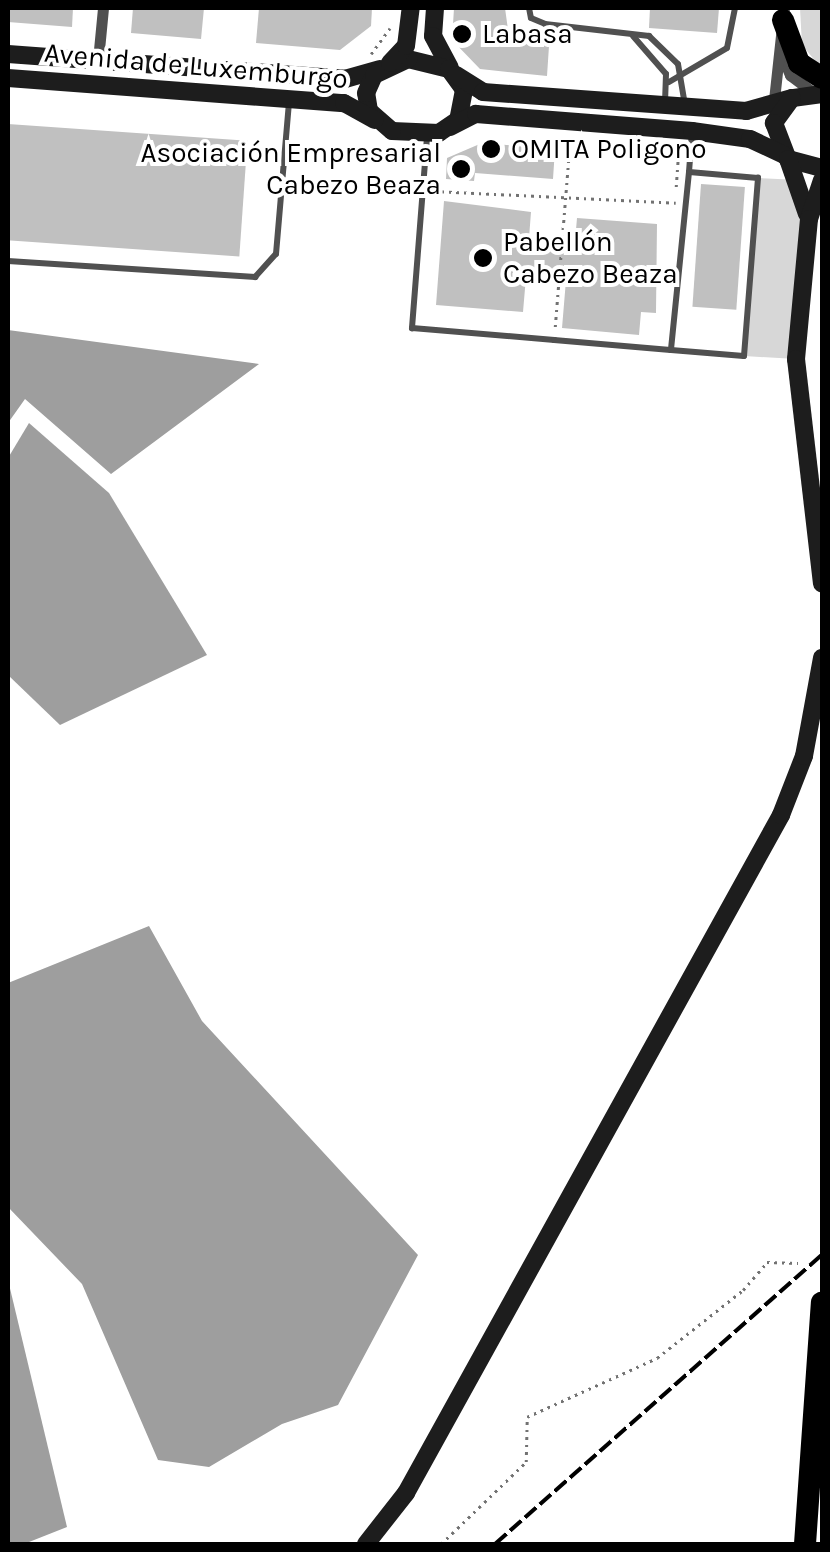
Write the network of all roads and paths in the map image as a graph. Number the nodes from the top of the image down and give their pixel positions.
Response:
1 (103, 8) edge
2 (411, 8) edge
3 (435, 8) edge
4 (735, 8) edge
5 (529, 10) edge
6 (784, 14) edge
7 (390, 28) dead end
8 (632, 35) junction
9 (780, 52) junction
10 (8, 54) edge
11 (362, 58) dead end
12 (98, 60) junction
13 (385, 66) junction
14 (681, 70) junction
15 (454, 73) junction
16 (8, 78) edge
17 (668, 82) junction
18 (96, 84) junction
19 (820, 88) edge
20 (792, 98) junction
21 (289, 99) junction
22 (773, 103) junction
23 (675, 105) junction
24 (375, 120) junction
25 (774, 123) junction
26 (450, 127) junction
27 (692, 131) junction
28 (427, 135) junction
29 (570, 140) dead end
30 (679, 148) dead end
31 (786, 157) junction
32 (822, 168) edge
33 (689, 172) junction
34 (822, 180) edge
35 (422, 191) junction
36 (566, 198) junction
37 (675, 204) junction
38 (686, 204) junction
39 (808, 219) junction
40 (8, 261) edge
41 (554, 340) junction
42 (671, 350) junction
43 (822, 584) edge
44 (822, 658) edge
45 (798, 1263) dead end
46 (822, 1303) edge
47 (821, 1320) edge
48 (366, 1544) edge
49 (441, 1544) edge
50 (806, 1544) edge

1 - 12 street
2 - 13 main road
3 - 15 main road
4 - 14 lane
5 - 8 lane
6 - 9 street
6 - 19 highway
7 - 11 path
8 - 14 lane
8 - 17 lane
9 - 19 street
9 - 22 street
10 - 12 main road, Avenida de Luxemburgo
12 - 13 main road, Avenida de Luxemburgo
12 - 18 main road
13 - 15 main road
13 - 24 main road
14 - 17 lane
14 - 23 lane
15 - 23 main road
15 - 26 main road
16 - 18 main road, Avenida de Luxemburgo
17 - 23 lane
18 - 21 main road, Avenida de Luxemburgo
19 - 20 main road
20 - 22 main road
20 - 25 main road
21 - 24 main road, Avenida de Luxemburgo
21 - 40 lane
22 - 23 main road
22 - 25 street
24 - 28 main road
25 - 31 main road
26 - 27 main road
26 - 28 main road
27 - 31 main road
27 - 33 lane
28 - 35 lane
29 - 36 path
30 - 37 path
31 - 32 main road
31 - 39 main road
33 - 38 lane
33 - 42 lane
34 - 39 main road
35 - 36 path
35 - 41 lane
36 - 37 path
36 - 41 path
37 - 38 path
38 - 42 lane
39 - 43 main road
41 - 42 lane
44 - 48 main road
45 - 49 path
46 - 47 highway
47 - 50 highway

